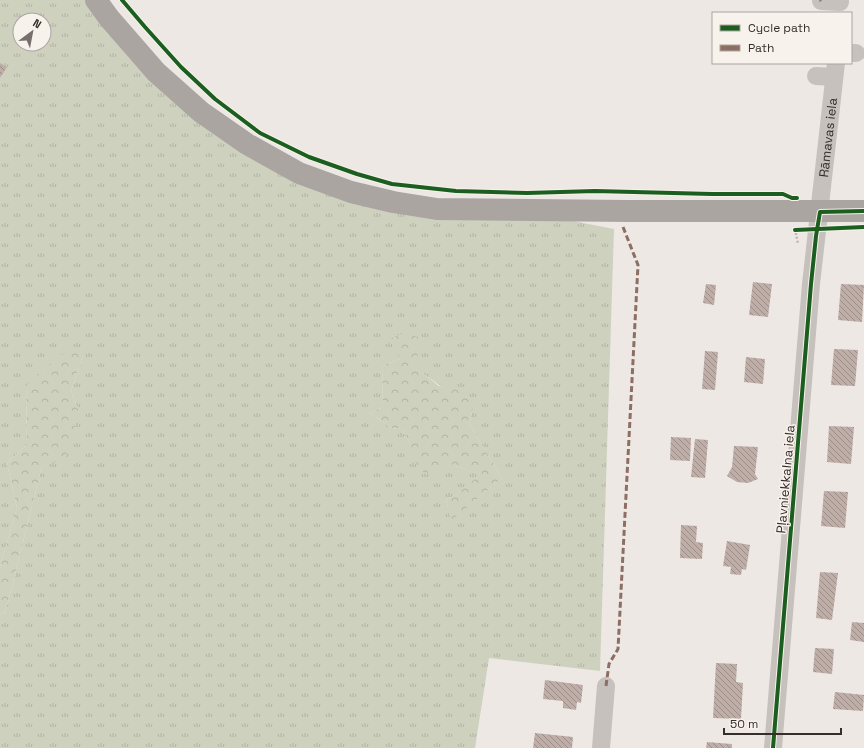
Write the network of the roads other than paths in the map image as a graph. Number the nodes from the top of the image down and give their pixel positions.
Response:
1 (96, 0) edge
2 (821, 1) dead end
3 (840, 5) edge
4 (835, 70) edge
5 (816, 76) dead end
6 (864, 211) edge
7 (818, 220) junction
8 (606, 686) dead end
9 (601, 748) edge
10 (773, 748) edge

1 - 7 main road
2 - 3 street
4 - 5 street
4 - 7 street, Rāmavas iela
6 - 7 main road
7 - 10 street, Pļavniekkalna iela
8 - 9 street

